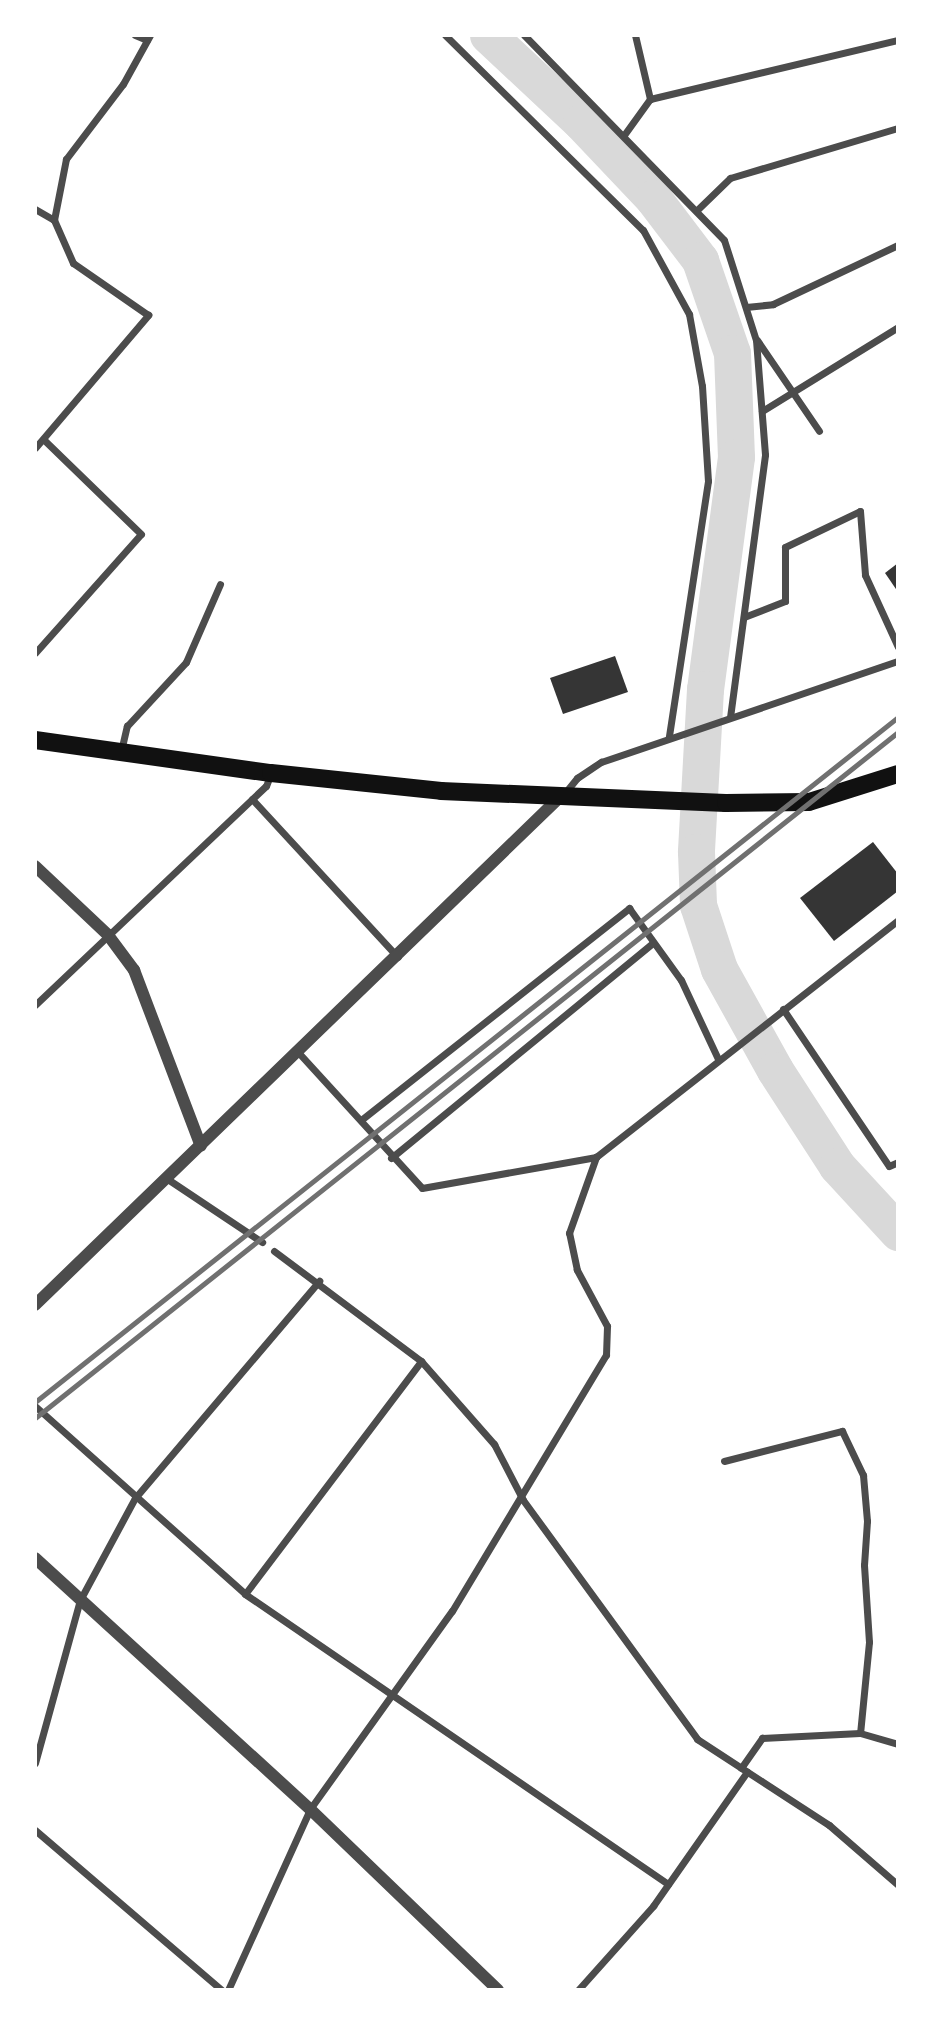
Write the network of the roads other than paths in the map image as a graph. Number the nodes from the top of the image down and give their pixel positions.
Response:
1 (135, 35) edge
2 (445, 35) edge
3 (524, 35) edge
4 (635, 35) edge
5 (148, 38) edge
6 (898, 40) edge
7 (650, 99) junction
8 (898, 128) edge
9 (624, 135) junction
10 (35, 209) edge
11 (697, 210) junction
12 (54, 220) junction
13 (898, 245) edge
14 (746, 307) junction
15 (898, 327) edge
16 (756, 340) junction
17 (793, 394) junction
18 (762, 411) junction
19 (819, 431) dead end
20 (43, 439) junction
21 (35, 448) edge
22 (220, 584) dead end
23 (744, 617) junction
24 (898, 647) edge
25 (35, 653) edge
26 (898, 661) edge
27 (726, 718) junction
28 (669, 737) junction
29 (35, 740) edge
30 (121, 751) junction
31 (271, 773) junction
32 (898, 775) edge
33 (564, 794) junction
34 (252, 799) junction
35 (35, 866) edge
36 (898, 920) edge
37 (108, 936) junction
38 (653, 943) junction
39 (398, 957) junction
40 (35, 1005) edge
41 (783, 1009) junction
42 (297, 1051) junction
43 (718, 1059) junction
44 (361, 1120) junction
45 (201, 1146) junction
46 (596, 1157) junction
47 (391, 1158) junction
48 (898, 1162) edge
49 (169, 1180) junction
50 (262, 1242) dead end
51 (274, 1251) dead end
52 (319, 1281) junction
53 (35, 1303) edge
54 (421, 1361) junction
55 (35, 1406) edge
56 (724, 1461) dead end
57 (135, 1497) junction
58 (523, 1500) junction
59 (35, 1558) edge
60 (245, 1594) junction
61 (79, 1600) junction
62 (393, 1697) junction
63 (860, 1733) junction
64 (898, 1744) edge
65 (35, 1763) edge
66 (744, 1770) junction
67 (310, 1809) junction
68 (35, 1830) edge
69 (668, 1884) junction
70 (898, 1885) edge
71 (222, 1990) edge
72 (228, 1990) edge
73 (498, 1990) edge
74 (578, 1990) edge

1 - 5 street
2 - 28 street
3 - 9 street
4 - 7 street
5 - 12 street
6 - 7 street
7 - 9 street
8 - 11 street
9 - 11 street
10 - 12 street
11 - 14 street
12 - 20 street
13 - 14 street
14 - 16 street
15 - 17 street
16 - 17 street
16 - 18 street
17 - 18 street
17 - 19 street
18 - 23 street
20 - 21 street
20 - 25 street
22 - 30 street
23 - 24 street
23 - 27 street
26 - 27 street
27 - 28 street
28 - 33 street
29 - 30 main road
30 - 31 main road
31 - 33 main road
31 - 34 street
32 - 33 main road
33 - 39 street
34 - 37 street
34 - 39 street
35 - 37 street
36 - 41 street
37 - 40 street
37 - 45 street
38 - 43 street
38 - 44 street
38 - 47 street
39 - 42 street
41 - 43 street
41 - 48 street
42 - 44 street
42 - 45 street
43 - 46 street
44 - 47 street
45 - 49 street
46 - 47 street
46 - 58 street
49 - 50 street
49 - 53 street
51 - 52 street
52 - 54 street
52 - 57 street
54 - 58 street
54 - 60 street
55 - 57 street
56 - 63 street
57 - 60 street
57 - 61 street
58 - 62 street
58 - 66 street
59 - 61 street
60 - 62 street
61 - 65 street
61 - 67 street
62 - 67 street
62 - 69 street
63 - 64 street
63 - 66 street
66 - 69 street
66 - 70 street
67 - 72 street
67 - 73 street
68 - 71 street
69 - 74 street

